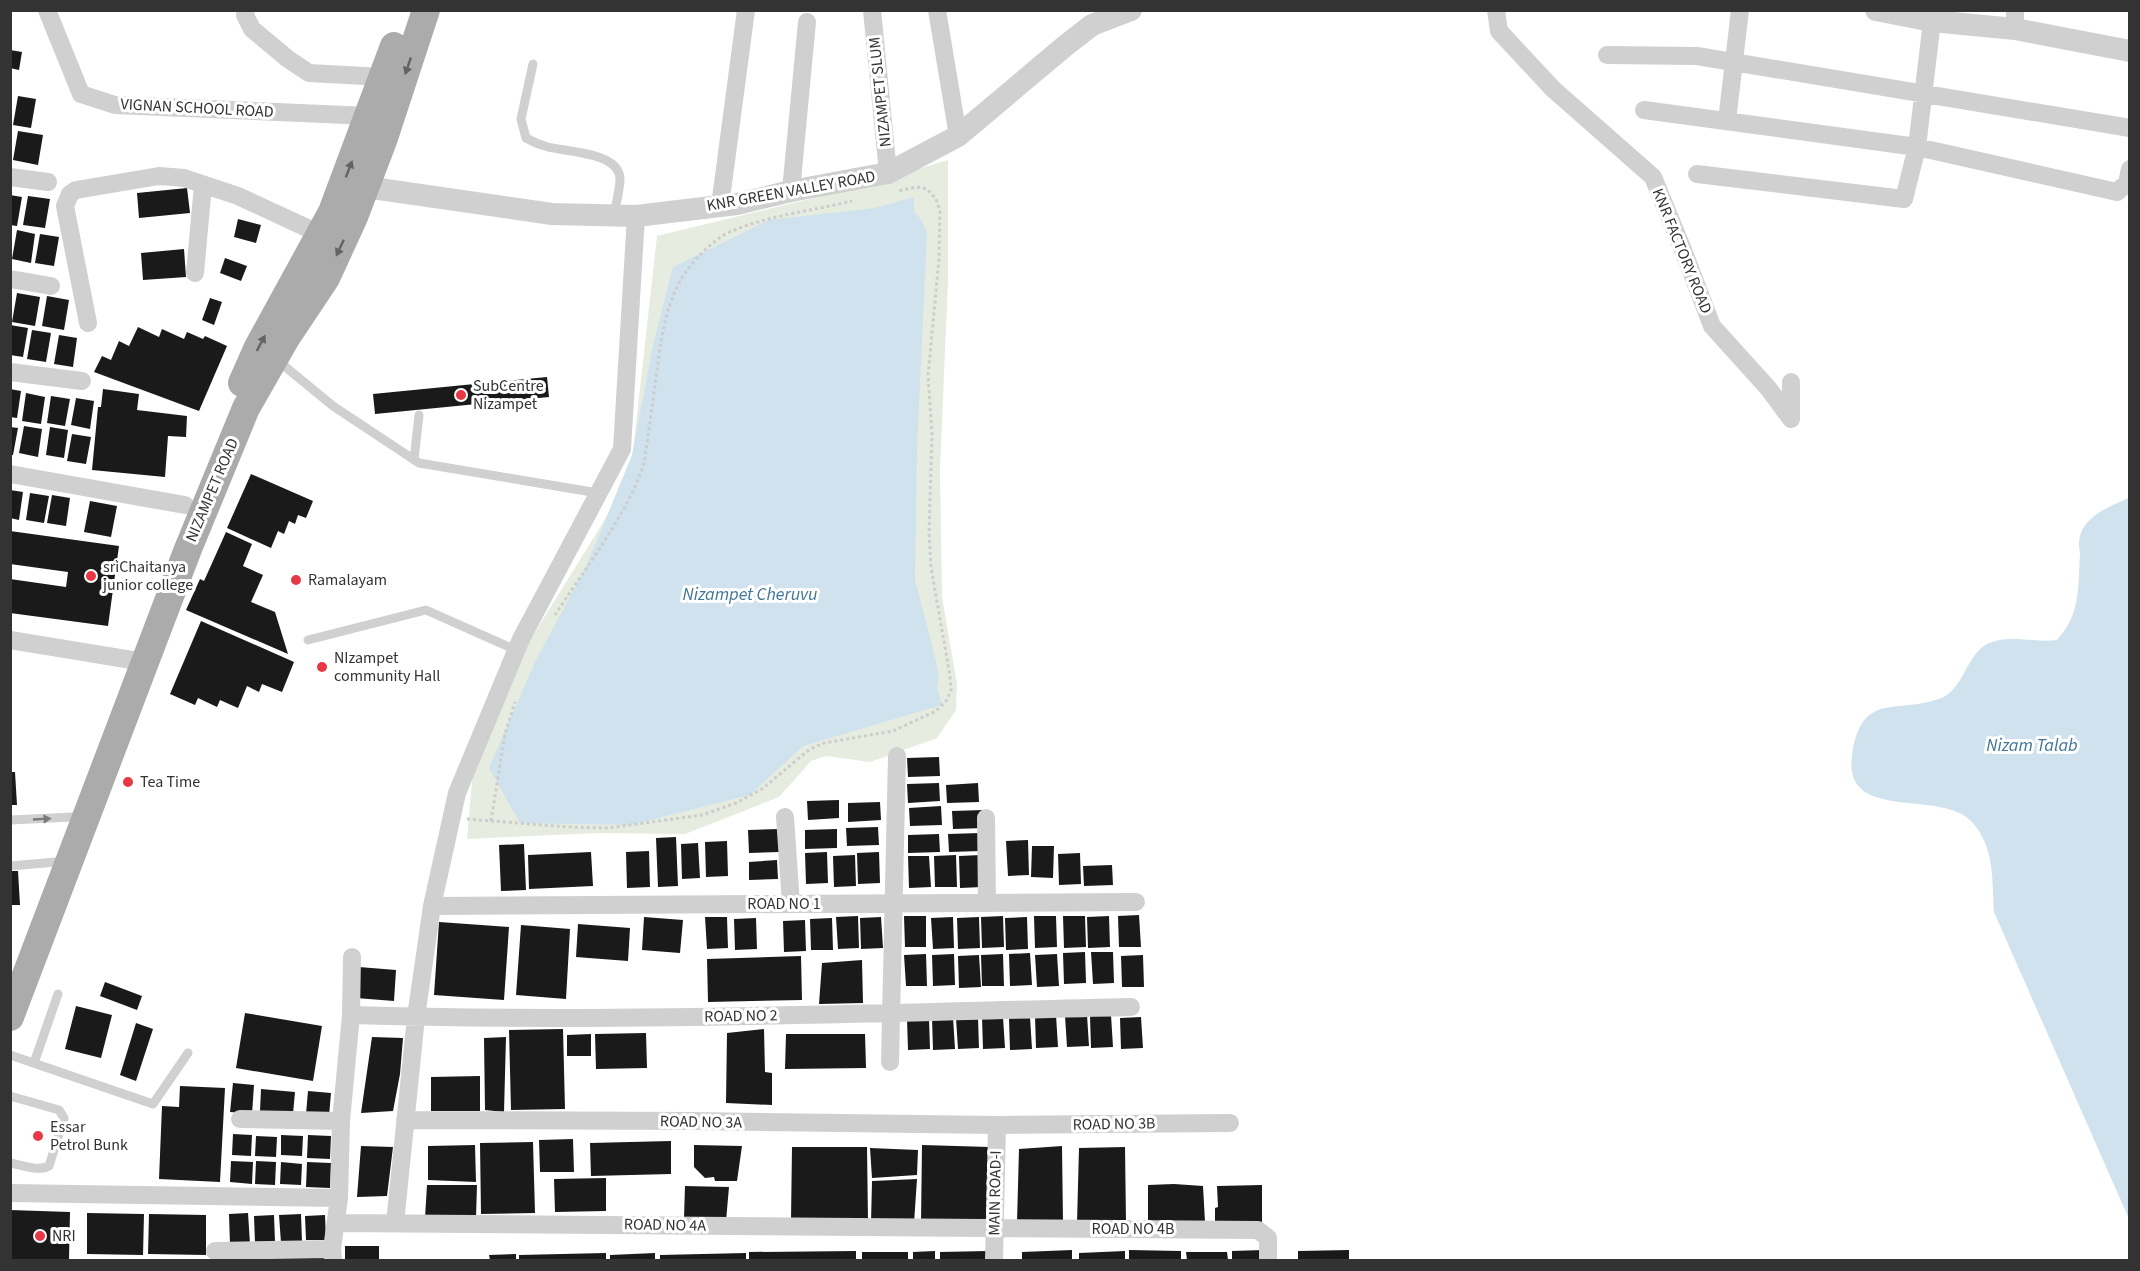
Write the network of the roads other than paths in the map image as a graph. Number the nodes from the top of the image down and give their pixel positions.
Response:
1 (47, 10) edge
2 (246, 10) edge
3 (406, 10) edge
4 (426, 10) edge
5 (746, 10) edge
6 (872, 10) edge
7 (937, 10) edge
8 (1131, 10) edge
9 (1496, 10) edge
10 (1740, 10) edge
11 (1876, 10) edge
12 (2015, 20) edge
13 (1932, 21) junction
14 (807, 22) dead end
15 (2130, 51) edge
16 (1607, 55) dead end
17 (1734, 61) junction
18 (533, 64) dead end
19 (383, 77) junction
20 (1925, 92) junction
21 (1644, 110) dead end
22 (369, 116) junction
23 (1727, 121) junction
24 (2130, 128) edge
25 (958, 136) junction
26 (1917, 147) junction
27 (2130, 169) edge
28 (1697, 174) dead end
29 (10, 177) edge
30 (48, 182) dead end
31 (888, 183) junction
32 (203, 185) junction
33 (365, 187) junction
34 (791, 191) junction
35 (720, 206) junction
36 (625, 215) junction
37 (320, 234) junction
38 (195, 273) dead end
39 (10, 279) edge
40 (51, 285) dead end
41 (302, 291) junction
42 (88, 322) dead end
43 (275, 358) junction
44 (10, 372) edge
45 (82, 381) dead end
46 (1791, 382) dead end
47 (419, 415) dead end
48 (414, 460) junction
49 (10, 474) edge
50 (592, 492) dead end
51 (185, 505) junction
52 (10, 640) edge
53 (308, 640) dead end
54 (516, 650) junction
55 (132, 660) junction
56 (897, 756) dead end
57 (73, 817) junction
58 (785, 817) dead end
59 (986, 818) dead end
60 (10, 820) edge
61 (64, 853) junction
62 (10, 866) edge
63 (1136, 902) dead end
64 (987, 903) junction
65 (791, 904) junction
66 (894, 904) junction
67 (432, 906) junction
68 (352, 957) dead end
69 (10, 983) edge
70 (58, 994) dead end
71 (1131, 1007) dead end
72 (891, 1012) junction
73 (351, 1015) junction
74 (10, 1017) edge
75 (416, 1017) junction
76 (188, 1053) dead end
77 (10, 1055) edge
78 (890, 1062) dead end
79 (34, 1063) junction
80 (10, 1096) edge
81 (240, 1119) dead end
82 (405, 1120) junction
83 (341, 1121) junction
84 (1230, 1123) dead end
85 (997, 1125) junction
86 (10, 1163) edge
87 (10, 1193) edge
88 (339, 1198) junction
89 (336, 1223) junction
90 (395, 1223) junction
91 (994, 1229) junction
92 (215, 1251) dead end
93 (333, 1255) edge
94 (994, 1260) edge
95 (1268, 1260) edge

1 - 22 street, VIGNAN SCHOOL ROAD
2 - 19 street
3 - 19 main road, NIZAMPET ROAD
4 -> 33 main road, NIZAMPET ROAD
5 - 35 street
6 - 31 street, NIZAMPET SLUM
7 - 25 street
8 - 25 street, KNR GREEN VALLEY ROAD
9 - 46 street, KNR FACTORY ROAD
10 - 17 street
11 - 13 street
12 - 13 street
12 - 15 street
13 - 20 street
14 - 34 street
16 - 17 street
17 - 20 street
17 - 23 street
18 - 36 lane
19 - 22 main road, NIZAMPET ROAD
20 - 24 street
20 - 26 street
21 - 23 street
37 -> 22 main road, NIZAMPET ROAD
23 - 26 street
25 - 31 street, KNR GREEN VALLEY ROAD
26 - 27 street
26 - 28 street
29 - 30 street
31 - 34 street, KNR GREEN VALLEY ROAD
32 - 37 street
32 - 38 street
32 - 42 street
33 - 36 street, KNR GREEN VALLEY ROAD
33 -> 41 main road, NIZAMPET ROAD
34 - 35 street, KNR GREEN VALLEY ROAD
35 - 36 street, KNR GREEN VALLEY ROAD
36 - 54 street
37 - 41 main road, NIZAMPET ROAD
39 - 40 street
41 - 43 main road, NIZAMPET ROAD
51 -> 41 main road, NIZAMPET ROAD
43 - 48 lane
43 - 61 main road, NIZAMPET ROAD
44 - 45 street
47 - 48 lane
48 - 50 lane
49 - 51 street
51 - 55 main road, NIZAMPET ROAD
52 - 55 street
53 - 54 lane
54 - 67 street
55 - 57 main road, NIZAMPET ROAD
56 - 66 street
60 -> 57 lane
57 - 61 main road, NIZAMPET ROAD
58 - 65 street
59 - 64 street
61 - 62 lane
61 - 69 main road, NIZAMPET ROAD
61 - 74 main road, NIZAMPET ROAD
63 - 64 street, ROAD NO 1
64 - 66 street, ROAD NO 1
65 - 66 street, ROAD NO 1
65 - 67 street, ROAD NO 1
66 - 72 street
67 - 75 street
68 - 73 street
70 - 79 lane
71 - 72 street, ROAD NO 2
72 - 75 street, ROAD NO 2
72 - 78 street
73 - 75 street, ROAD NO 2
73 - 83 street
75 - 82 street
76 - 79 lane
77 - 79 lane
80 - 86 lane
81 - 83 street
82 - 85 street, ROAD NO 3A
82 - 90 street
83 - 88 street
84 - 85 street, ROAD NO 3B
85 - 91 street, MAIN ROAD-I
87 - 88 street
88 - 89 street
89 - 90 street, ROAD NO 4A
89 - 93 street
90 - 91 street, ROAD NO 4A
91 - 94 street, MAIN ROAD-I
91 - 95 street, ROAD NO 4B
92 - 93 street

